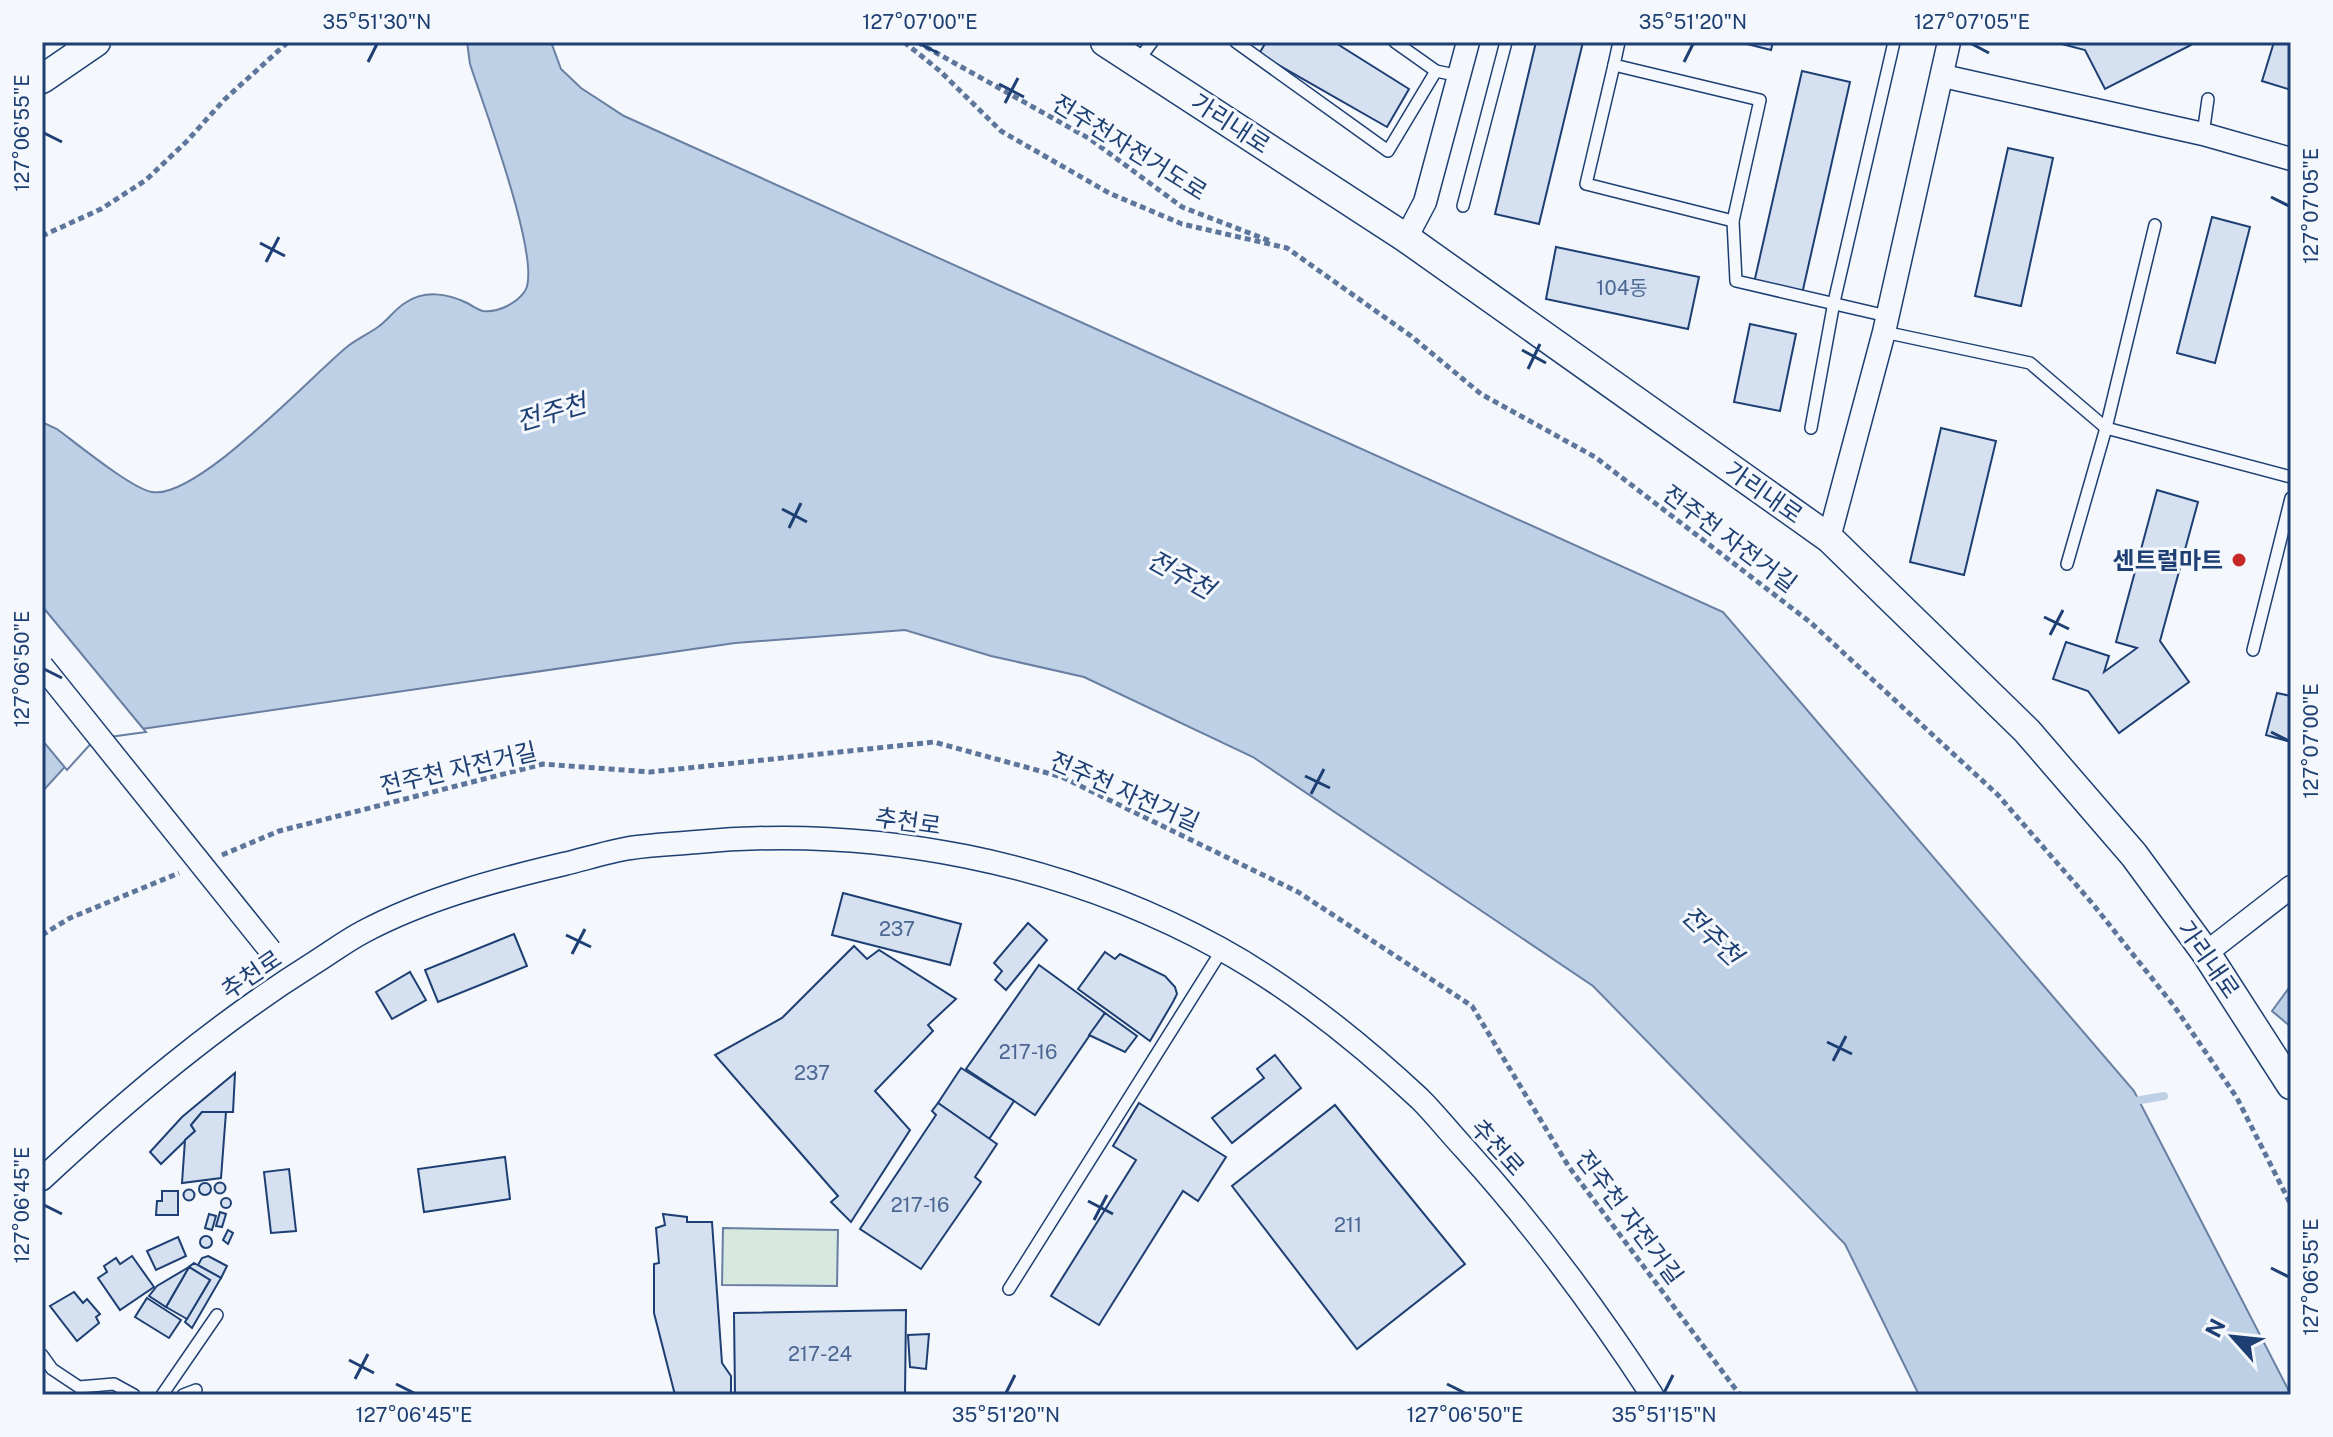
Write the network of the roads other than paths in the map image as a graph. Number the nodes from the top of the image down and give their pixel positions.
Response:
1 (96, 42) edge
2 (1105, 42) edge
3 (1236, 42) edge
4 (1395, 42) edge
5 (1468, 42) edge
6 (1506, 42) edge
7 (1619, 42) edge
8 (1894, 42) edge
9 (1949, 42) edge
10 (1145, 52) edge
11 (1614, 65) junction
12 (1436, 71) junction
13 (1460, 76) junction
14 (1943, 76) junction
15 (42, 79) edge
16 (2208, 99) dead end
17 (2203, 134) junction
18 (2291, 159) edge
19 (1463, 206) dead end
20 (1733, 221) junction
21 (2155, 225) dead end
22 (1406, 238) junction
23 (1834, 302) junction
24 (1885, 324) junction
25 (1811, 428) dead end
26 (2106, 428) junction
27 (2291, 477) edge
28 (2291, 498) edge
29 (1829, 538) junction
30 (2067, 564) dead end
31 (2253, 650) dead end
32 (42, 666) edge
33 (2291, 887) edge
34 (1222, 950) junction
35 (2206, 953) junction
36 (287, 980) junction
37 (2291, 1085) edge
38 (42, 1179) edge
39 (1009, 1289) dead end
40 (217, 1315) dead end
41 (42, 1355) edge
42 (196, 1390) dead end
43 (134, 1395) edge
44 (162, 1395) edge
45 (183, 1395) edge
46 (1652, 1395) edge

1 - 15 street
2 - 10 street, 가리내로
3 - 12 lane
4 - 12 lane
5 - 13 street
6 - 19 lane
7 - 11 lane
8 - 23 lane
9 - 14 street
10 - 22 street, 가리내로
11 - 20 lane
11 - 20 lane
12 - 13 lane
13 - 22 street
14 - 17 street
14 - 24 street
16 - 17 lane
17 - 18 street
20 - 23 lane
21 - 26 lane
22 - 29 street, 가리내로
23 - 24 lane
23 - 25 lane
24 - 26 lane
24 - 29 street
26 - 27 lane
26 - 30 lane
28 - 31 lane
29 - 35 street, 가리내로
32 - 36 street, bridge
33 - 35 street
34 - 36 street, 추천로
34 - 39 lane
34 - 46 street, 추천로
35 - 37 street, 가리내로
36 - 38 street, 추천로
40 - 44 lane
41 - 43 lane
42 - 45 lane

